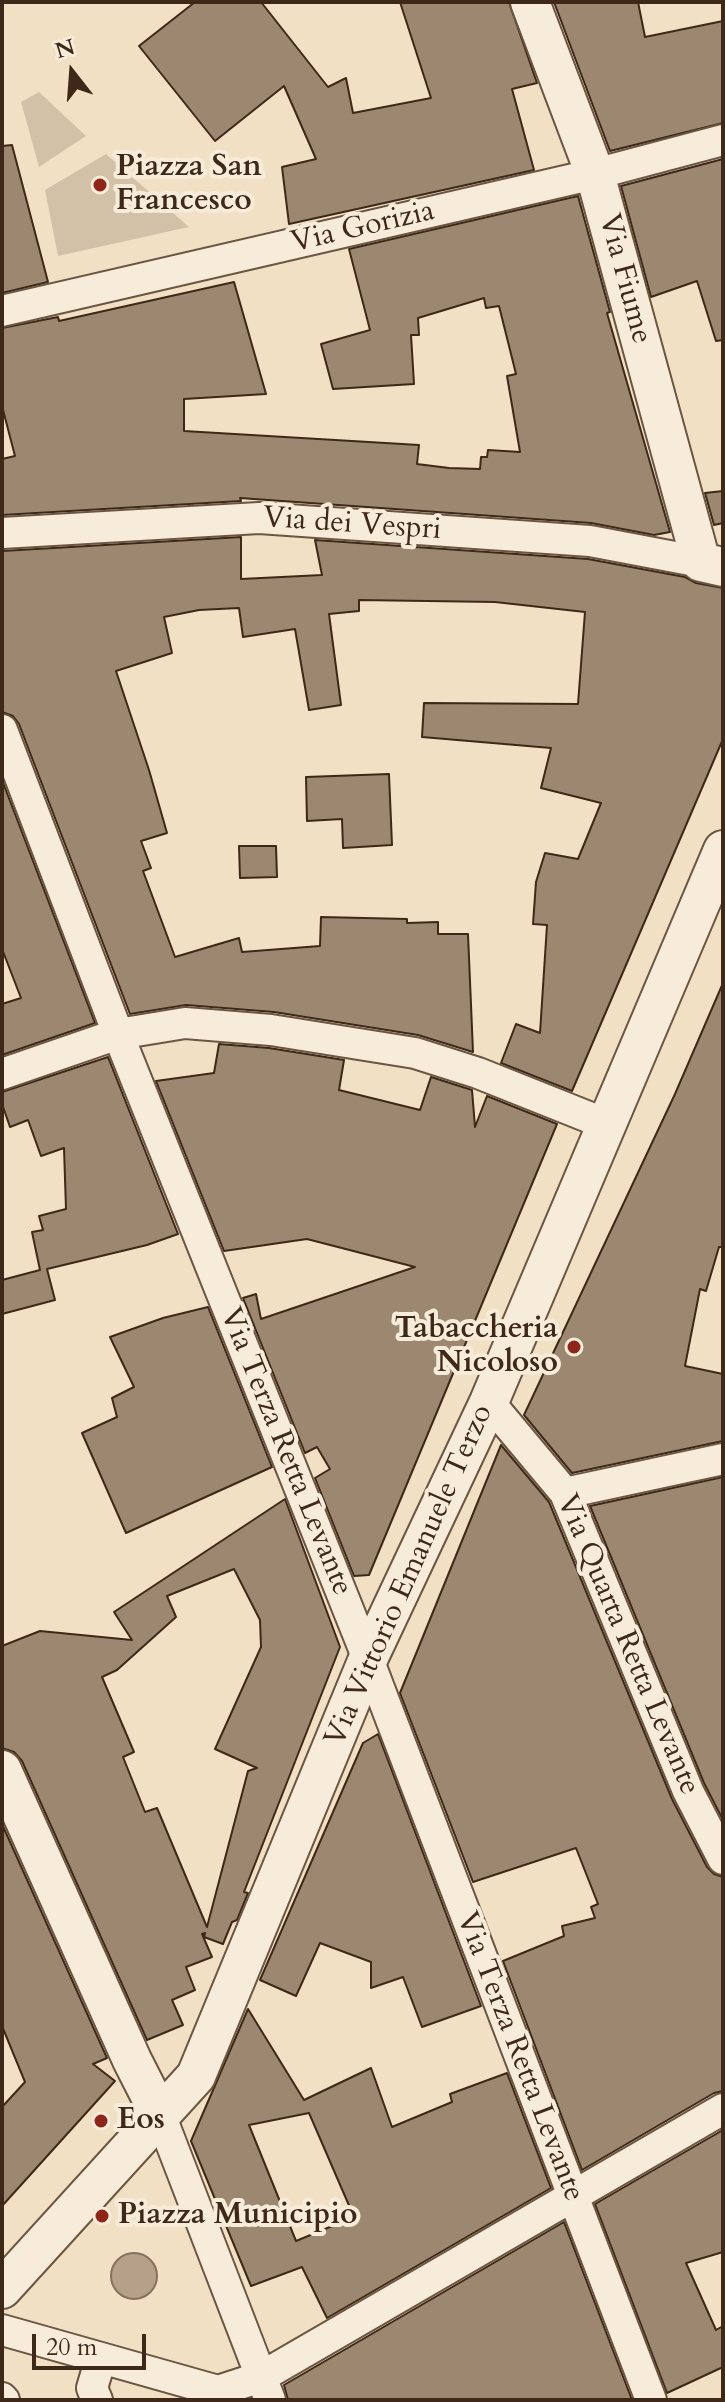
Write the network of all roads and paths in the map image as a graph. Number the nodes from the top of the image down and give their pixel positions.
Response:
1 (530, 2) edge
2 (723, 140) edge
3 (595, 174) junction
4 (2, 311) edge
5 (2, 533) edge
6 (712, 564) edge
7 (2, 730) edge
8 (723, 850) edge
9 (118, 1034) junction
10 (2, 1074) edge
11 (606, 1124) junction
12 (489, 1402) junction
13 (723, 1459) edge
14 (565, 1493) junction
15 (368, 1659) junction
16 (2, 1770) edge
17 (723, 1859) edge
18 (723, 2109) edge
19 (161, 2117) junction
20 (572, 2197) junction
21 (2, 2289) edge
22 (2, 2330) edge
23 (101, 2358) junction
24 (265, 2388) edge
25 (97, 2400) edge
26 (651, 2400) edge

1 - 3 street, Via Fiume
2 - 3 street, Via Gorizia
3 - 4 street, Via Gorizia
3 - 6 street, Via Fiume
5 - 6 street, Via dei Vespri
7 - 9 street, Via Terza Retta Levante
8 - 11 street, Via Vittorio Emanuele Terzo
9 - 10 street
9 - 11 street
9 - 15 street, Via Terza Retta Levante
11 - 12 street, Via Vittorio Emanuele Terzo
12 - 14 street, Via Quarta Retta Levante
12 - 15 street, Via Vittorio Emanuele Terzo
13 - 14 street
14 - 17 street, Via Quarta Retta Levante
15 - 19 street, Via Vittorio Emanuele Terzo
15 - 20 street, Via Terza Retta Levante
16 - 19 street
18 - 20 street
19 - 21 street, Via Vittorio Emanuele Terzo
19 - 24 street
20 - 24 street
20 - 26 street, Via Terza Retta Levante
22 - 23 street
23 - 24 street
23 - 25 street

